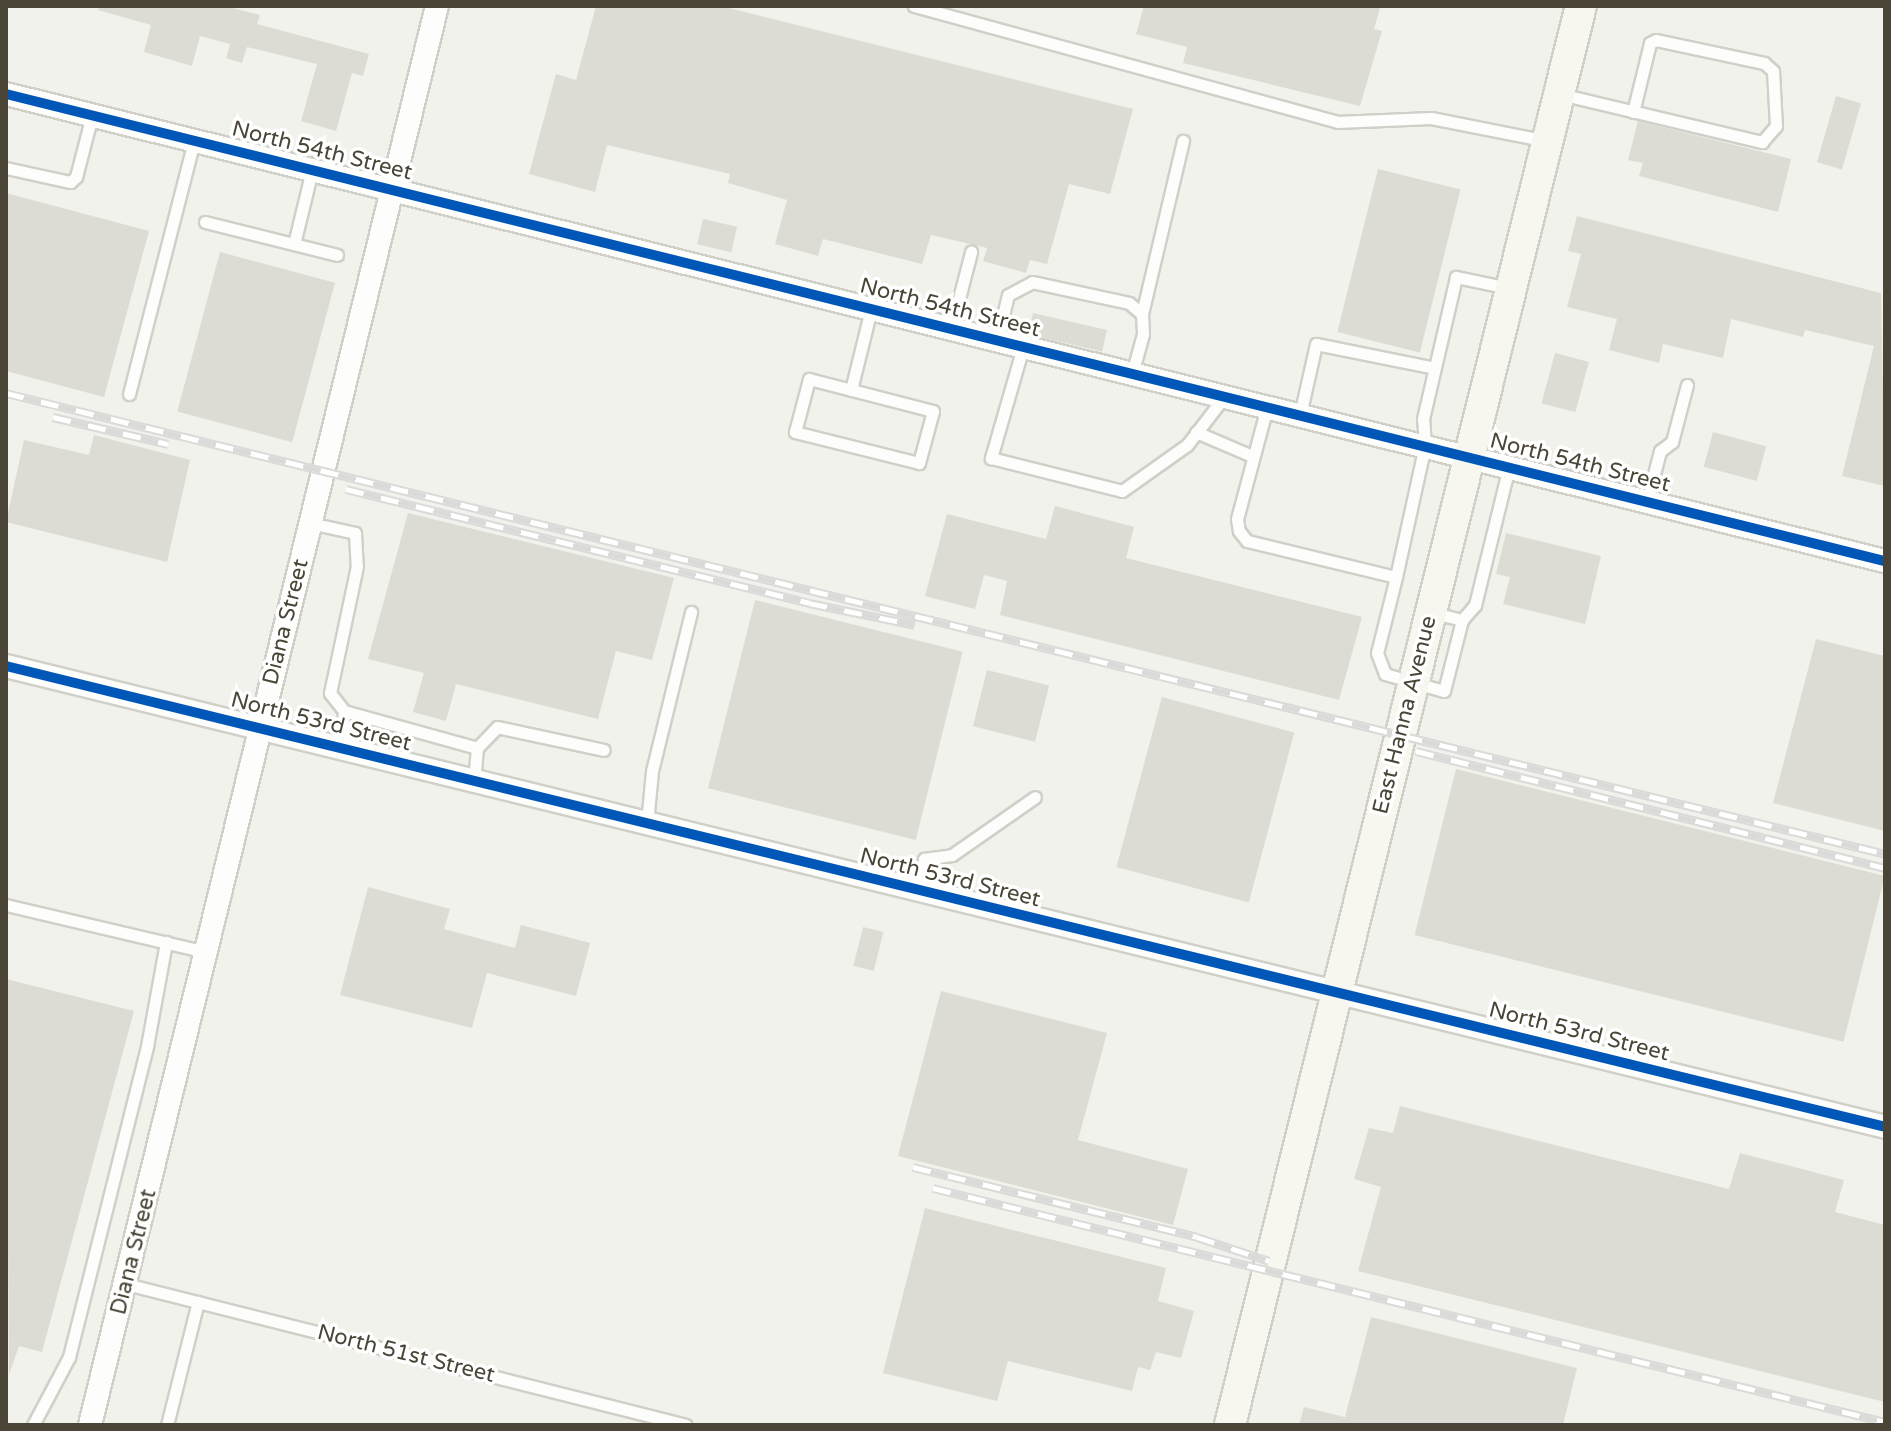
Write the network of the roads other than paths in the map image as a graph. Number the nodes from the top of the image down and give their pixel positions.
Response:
1 (437, 6) edge
2 (914, 6) edge
3 (1581, 6) edge
4 (6, 94) edge
5 (1559, 94) junction
6 (1633, 112) junction
7 (92, 115) junction
8 (194, 140) junction
9 (1183, 141) dead end
10 (1547, 142) junction
11 (6, 168) edge
12 (312, 170) junction
13 (391, 189) junction
14 (205, 222) dead end
15 (294, 244) junction
16 (971, 252) dead end
17 (337, 255) dead end
18 (1510, 288) junction
19 (871, 309) junction
20 (1142, 314) junction
21 (951, 329) junction
22 (997, 340) junction
23 (1023, 347) junction
24 (1435, 368) junction
25 (1132, 374) junction
26 (1687, 385) dead end
27 (851, 390) junction
28 (129, 394) dead end
29 (1225, 396) junction
30 (1267, 407) junction
31 (1300, 415) junction
32 (1196, 432) junction
33 (1425, 445) junction
34 (1252, 456) junction
35 (1468, 456) junction
36 (1509, 466) junction
37 (1647, 501) junction
38 (310, 523) junction
39 (1885, 561) edge
40 (1396, 577) junction
41 (691, 612) dead end
42 (1431, 612) junction
43 (1462, 620) junction
44 (6, 666) edge
45 (1413, 685) junction
46 (344, 711) junction
47 (261, 728) junction
48 (342, 748) junction
49 (477, 748) junction
50 (604, 750) dead end
51 (474, 781) junction
52 (1035, 797) dead end
53 (647, 823) junction
54 (917, 890) junction
55 (6, 905) edge
56 (166, 942) junction
57 (207, 952) junction
58 (1337, 994) junction
59 (1885, 1127) edge
60 (126, 1284) junction
61 (198, 1302) junction
62 (33, 1425) edge
63 (90, 1425) edge
64 (167, 1425) edge
65 (686, 1425) edge
66 (1230, 1425) edge

1 - 13 street, Diana Street
2 - 10 lane
3 - 5 street, East Hanna Avenue
4 - 7 street, North 54th Street
5 - 6 lane
5 - 10 street, East Hanna Avenue
6 - 6 lane
7 - 8 street, North 54th Street
7 - 11 lane
8 - 12 street, North 54th Street
8 - 28 lane
9 - 20 lane
10 - 18 street, East Hanna Avenue
12 - 13 street, North 54th Street
12 - 15 lane
13 - 19 street, North 54th Street
13 - 38 street, Diana Street
14 - 15 lane
15 - 17 lane
16 - 21 lane
18 - 24 lane
18 - 35 street, East Hanna Avenue
19 - 21 street, North 54th Street
19 - 27 lane
20 - 22 lane
20 - 25 lane
21 - 22 street, North 54th Street
22 - 23 street, North 54th Street
23 - 25 street, North 54th Street
23 - 32 lane
24 - 31 lane
24 - 33 lane
25 - 29 street, North 54th Street
26 - 37 lane
27 - 27 lane
29 - 30 street, North 54th Street
29 - 32 lane
30 - 31 street, North 54th Street
30 - 34 lane
31 - 33 street, North 54th Street
32 - 34 lane
33 - 35 street, North 54th Street
33 - 40 lane
34 - 40 lane
35 - 36 street, North 54th Street
35 - 42 street, East Hanna Avenue
36 - 37 street, North 54th Street
36 - 43 lane
37 - 39 street, North 54th Street
38 - 46 lane
38 - 47 street, Diana Street
40 - 45 lane
41 - 53 lane
42 - 43 lane
42 - 45 street, East Hanna Avenue
43 - 45 lane
44 - 47 street, North 53rd Street
45 - 58 street, East Hanna Avenue
46 - 48 lane
46 - 49 lane
47 - 48 street, North 53rd Street
47 - 57 street, Diana Street
48 - 51 street, North 53rd Street
49 - 50 lane
49 - 51 lane
51 - 53 street, North 53rd Street
52 - 54 lane
53 - 54 street, North 53rd Street
54 - 58 street, North 53rd Street
55 - 56 lane
56 - 57 lane
56 - 62 lane
57 - 60 street, Diana Street
58 - 59 street, North 53rd Street
58 - 66 street, East Hanna Avenue
60 - 61 lane, North 51st Street
60 - 63 street, Diana Street
61 - 64 lane
61 - 65 lane, North 51st Street

